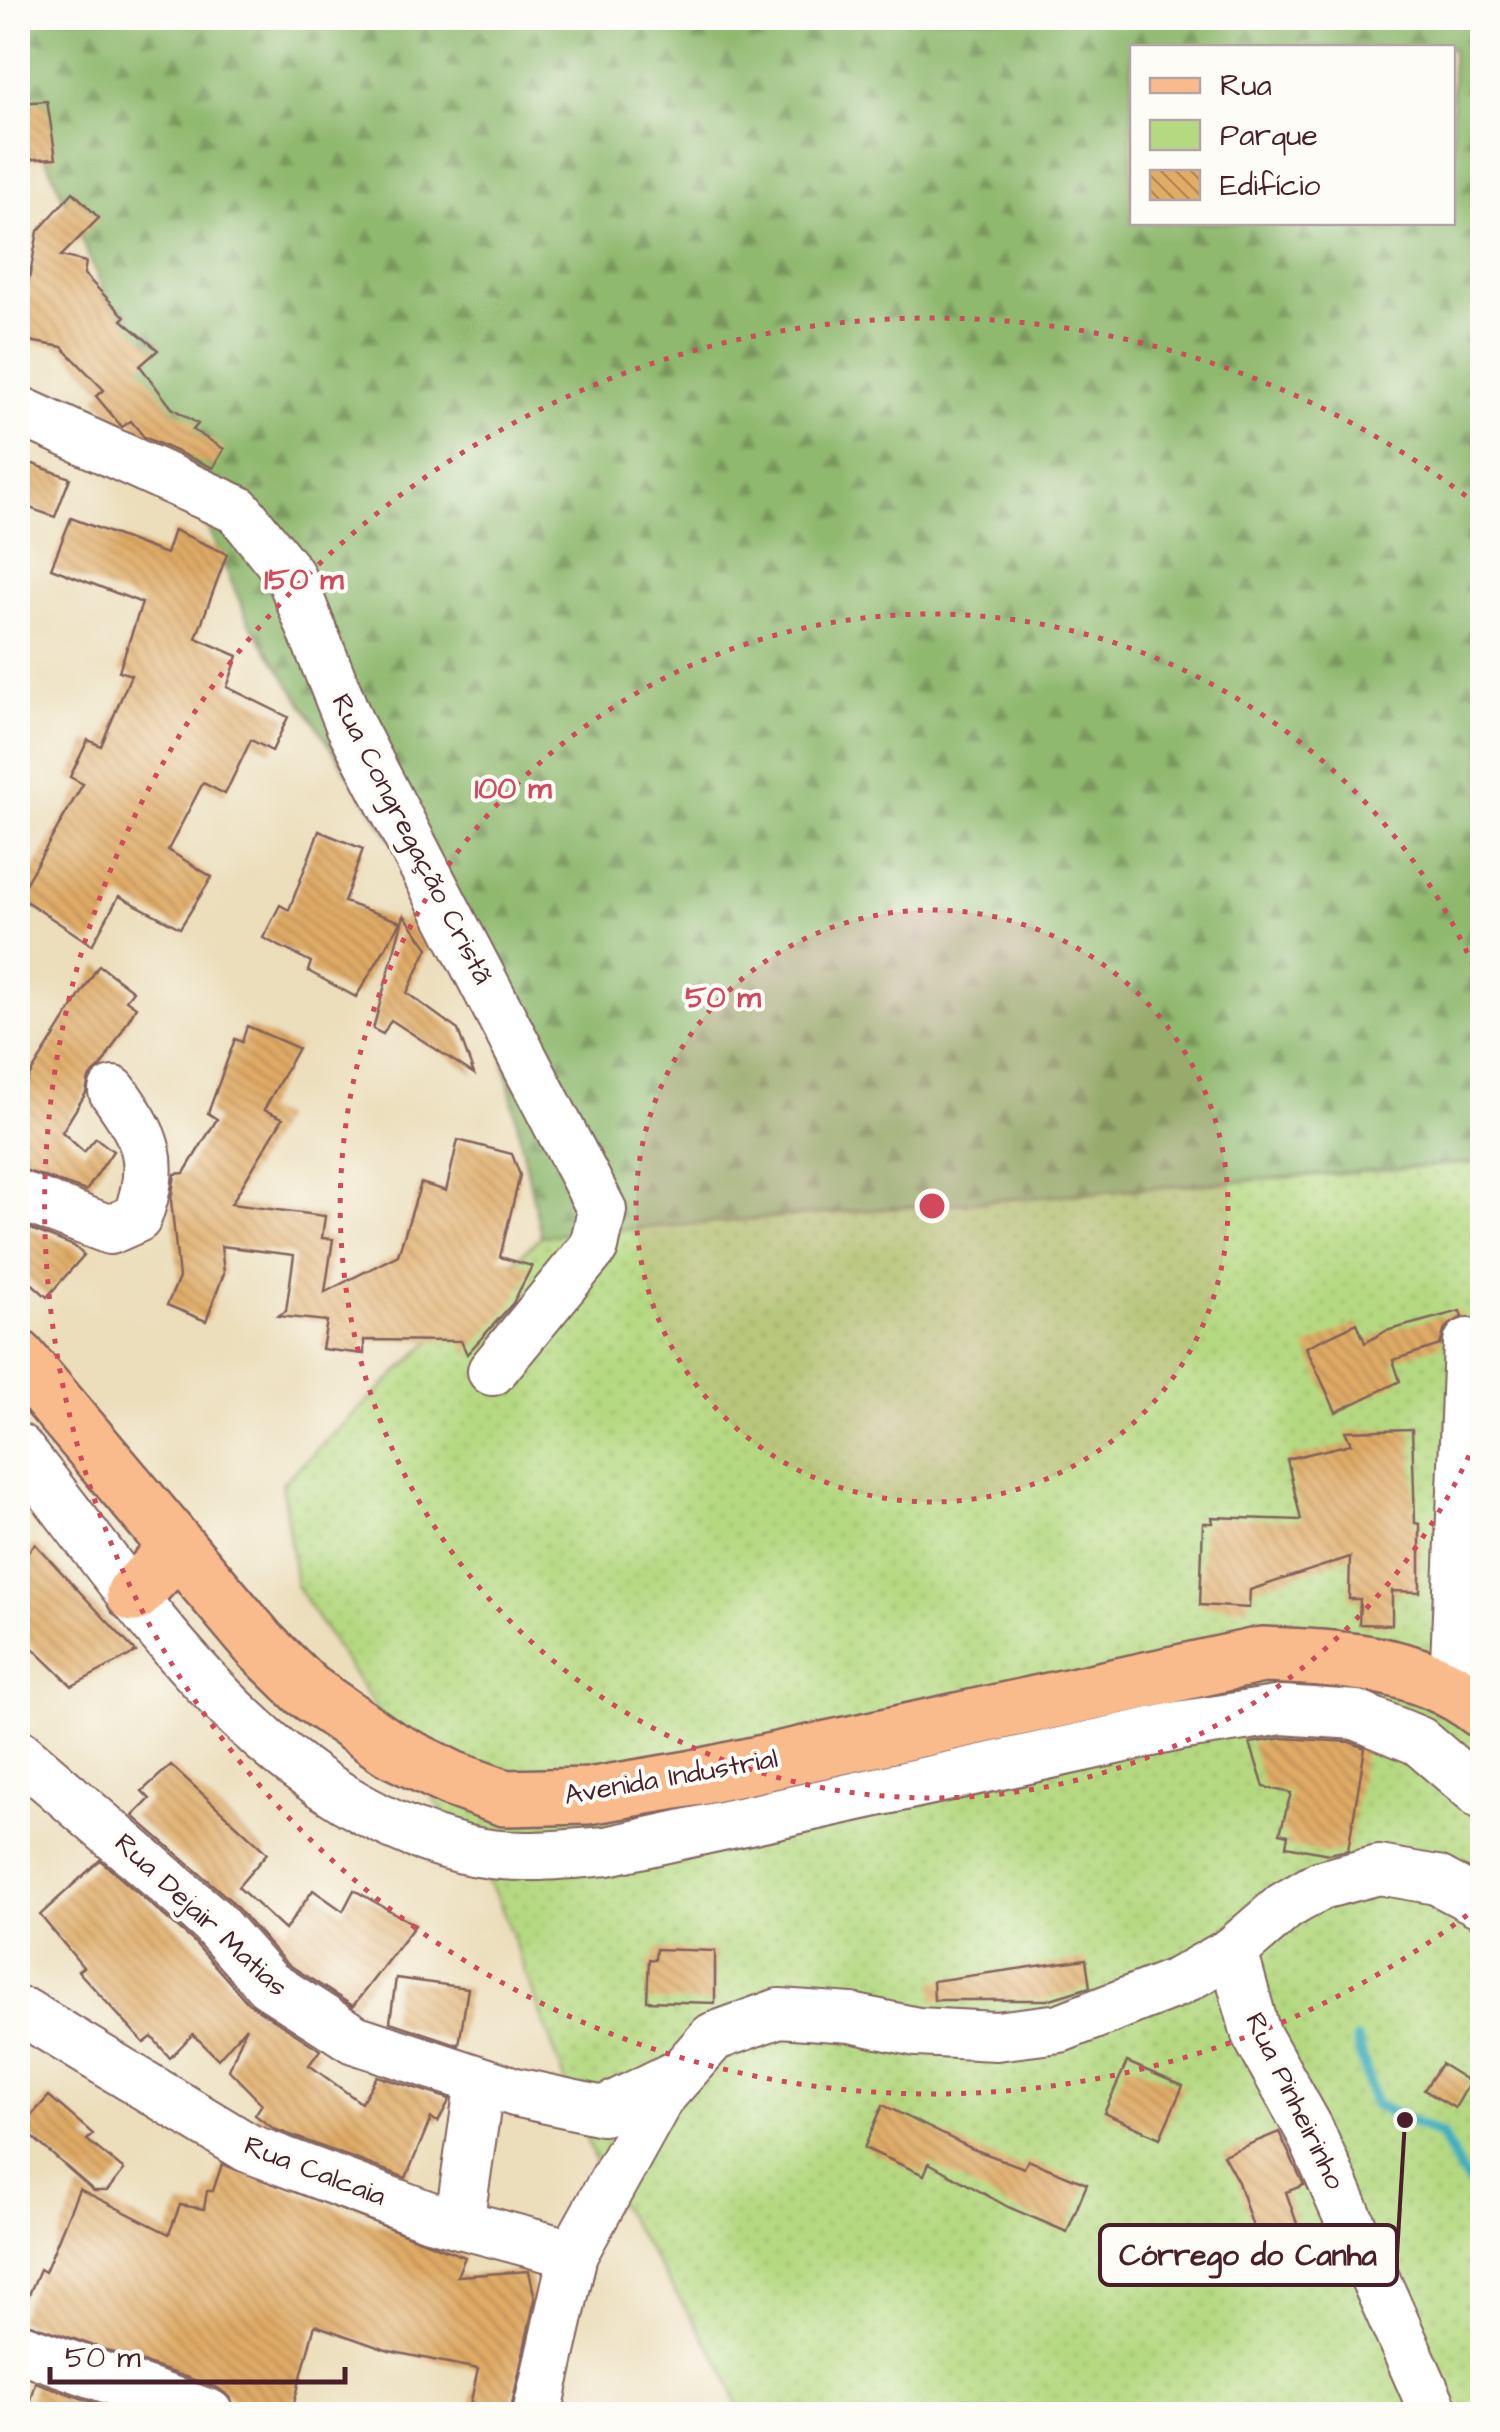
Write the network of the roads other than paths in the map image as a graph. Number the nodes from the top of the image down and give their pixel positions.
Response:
1 (18, 410) edge
2 (113, 1092) dead end
3 (18, 1196) edge
4 (1468, 1343) dead end
5 (18, 1358) edge
6 (492, 1371) dead end
7 (25, 1478) edge
8 (177, 1549) junction
9 (134, 1594) junction
10 (1468, 1699) edge
11 (18, 1752) edge
12 (1482, 1795) edge
13 (1482, 1904) edge
14 (1233, 1951) junction
15 (25, 2013) dead end
16 (681, 2073) junction
17 (480, 2081) junction
18 (459, 2224) junction
19 (573, 2254) junction
20 (18, 2347) edge
21 (209, 2414) edge
22 (537, 2414) edge
23 (1435, 2414) edge

1 - 6 street, Rua Congregação Cristã
2 - 3 street
4 - 10 street
5 - 8 main road, Avenida Industrial
7 - 9 street, Avenida Industrial
8 - 9 main road
8 - 10 main road, Avenida Industrial
9 - 12 street, Avenida Industrial
11 - 17 street, Rua Dejair Matias
13 - 14 street
14 - 16 street
14 - 23 street, Rua Pinheirinho
15 - 18 street, Rua Calcaia
16 - 17 street, Rua Dejair Matias
16 - 19 street
17 - 18 street
18 - 19 street, Rua Calcaia
19 - 22 street
20 - 21 street

